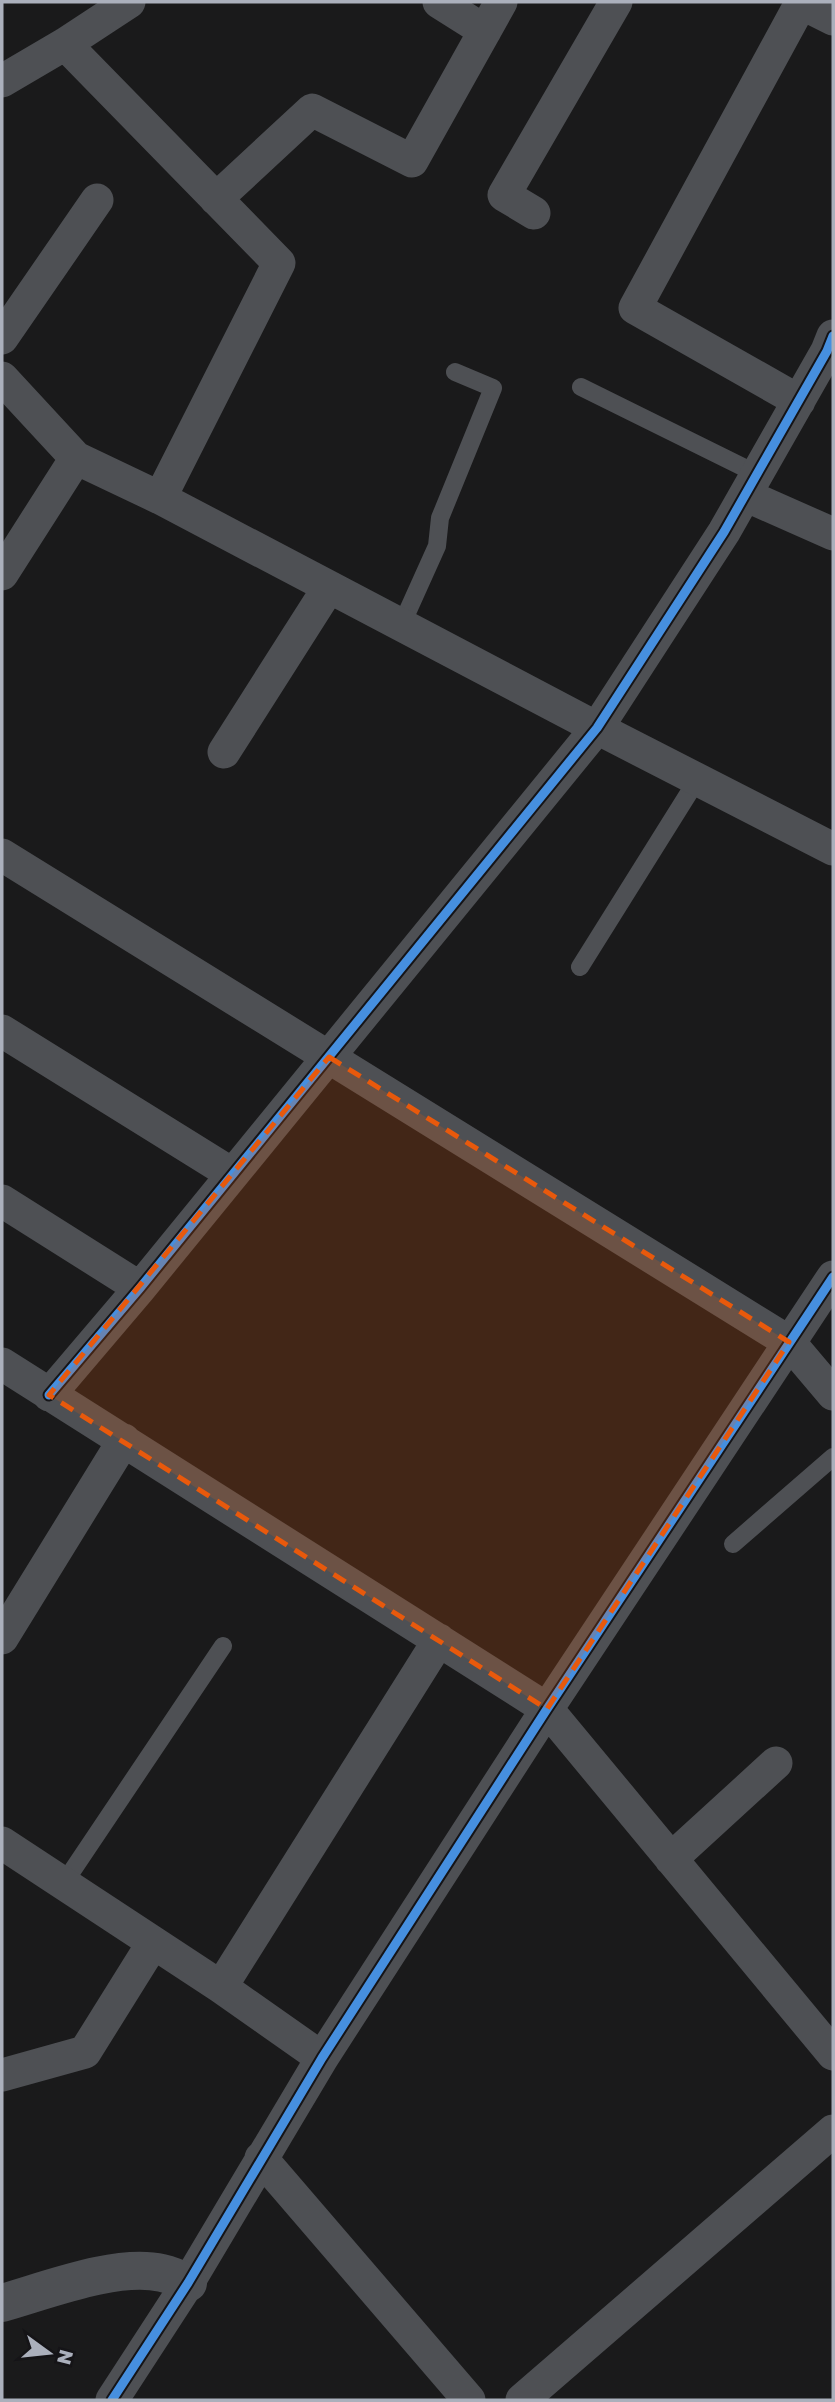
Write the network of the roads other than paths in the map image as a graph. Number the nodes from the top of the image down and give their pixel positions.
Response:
1 (129, 2) edge
2 (439, 2) edge
3 (502, 2) edge
4 (616, 2) edge
5 (818, 10) edge
6 (485, 31) junction
7 (65, 44) junction
8 (2, 81) edge
9 (216, 199) junction
10 (97, 200) dead end
11 (534, 213) dead end
12 (833, 335) edge
13 (2, 338) edge
14 (455, 372) dead end
15 (2, 378) edge
16 (581, 387) dead end
17 (799, 401) junction
18 (76, 458) junction
19 (751, 485) junction
20 (160, 498) junction
21 (833, 534) edge
22 (2, 574) edge
23 (329, 587) junction
24 (401, 626) junction
25 (597, 728) junction
26 (223, 752) dead end
27 (697, 780) junction
28 (833, 849) edge
29 (2, 855) edge
30 (580, 967) dead end
31 (2, 1031) edge
32 (329, 1057) junction
33 (232, 1174) junction
34 (2, 1201) edge
35 (833, 1277) edge
36 (140, 1288) junction
37 (789, 1342) junction
38 (2, 1364) edge
39 (833, 1394) edge
40 (49, 1395) junction
41 (124, 1440) junction
42 (833, 1457) edge
43 (733, 1544) dead end
44 (2, 1638) edge
45 (439, 1640) junction
46 (223, 1646) dead end
47 (547, 1709) junction
48 (776, 1763) dead end
49 (2, 1843) edge
50 (671, 1859) junction
51 (64, 1884) junction
52 (153, 1943) junction
53 (221, 1987) junction
54 (833, 2054) edge
55 (322, 2058) junction
56 (2, 2075) edge
57 (833, 2131) edge
58 (261, 2158) junction
59 (188, 2283) junction
60 (2, 2303) edge
61 (111, 2400) edge
62 (469, 2400) edge
63 (522, 2400) edge

1 - 7 street
2 - 6 street
3 - 6 street
4 - 11 street
5 - 17 street
6 - 9 street
7 - 8 street
7 - 9 street
9 - 20 street
10 - 13 street
12 - 17 street
14 - 24 lane
15 - 18 street
16 - 19 lane
17 - 19 street
18 - 20 street
18 - 22 street
19 - 21 street
19 - 25 street
20 - 23 street
23 - 24 street
23 - 26 street
24 - 25 street
25 - 27 street
25 - 32 street
27 - 28 street
27 - 30 lane
29 - 32 street
31 - 33 street
32 - 33 street
32 - 37 street
33 - 36 street
34 - 36 street
35 - 37 street
36 - 40 street
37 - 39 street
37 - 47 street
38 - 40 street
40 - 41 street
41 - 44 street
41 - 45 street
42 - 43 lane
45 - 47 street
45 - 53 street
46 - 51 lane
47 - 50 street
47 - 55 street
48 - 50 street
49 - 51 street
50 - 54 street
51 - 52 street
52 - 53 street
52 - 56 street
53 - 55 street
55 - 58 street
57 - 63 street
58 - 59 street
58 - 62 street
59 - 60 street
59 - 61 street

